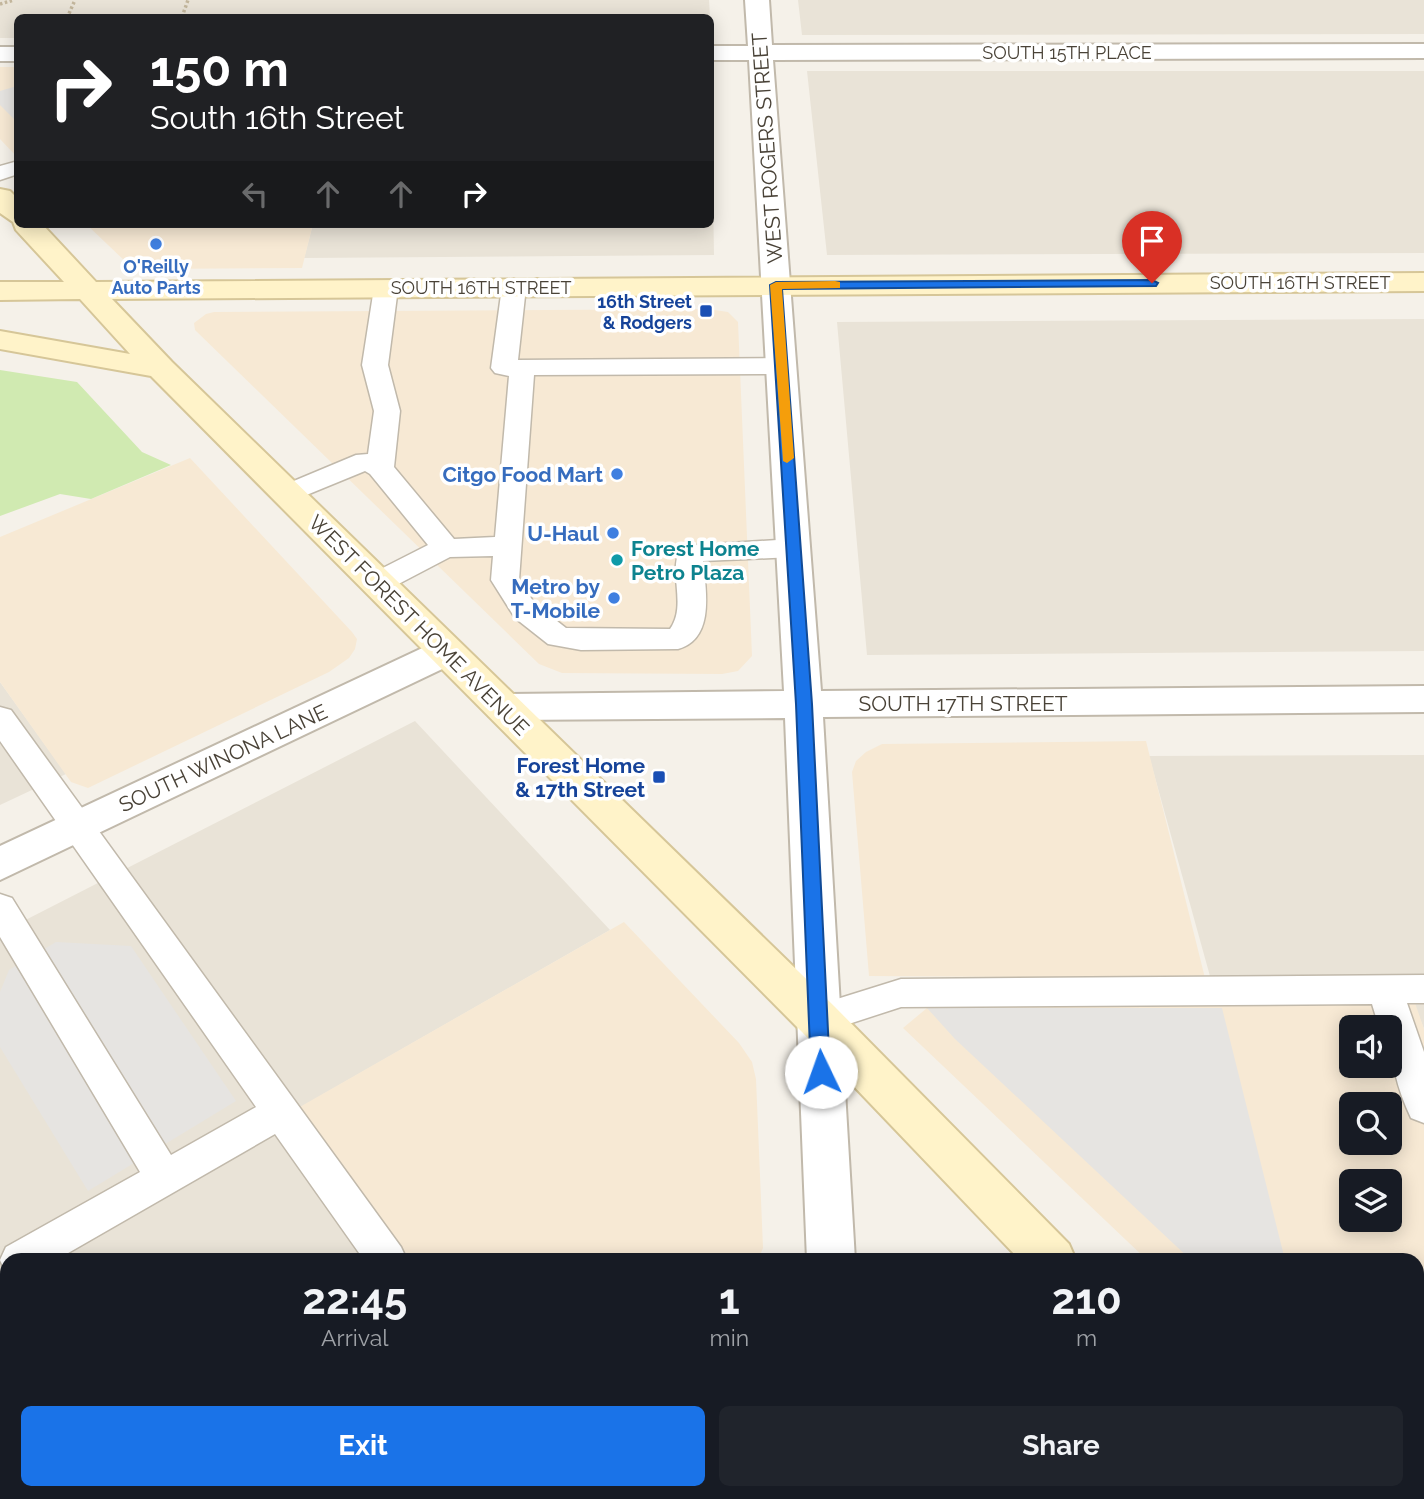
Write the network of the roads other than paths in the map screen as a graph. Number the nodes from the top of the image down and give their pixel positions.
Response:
1 (757, 0) edge
2 (1424, 51) edge
3 (714, 53) edge
4 (761, 53) junction
5 (0, 197) edge
6 (14, 211) edge
7 (30, 228) edge
8 (1424, 282) edge
9 (776, 285) junction
10 (514, 287) junction
11 (386, 288) junction
12 (90, 290) junction
13 (0, 291) edge
14 (0, 340) edge
15 (781, 366) junction
16 (522, 368) junction
17 (161, 369) junction
18 (380, 468) junction
19 (287, 494) junction
20 (508, 546) junction
21 (446, 548) junction
22 (793, 548) junction
23 (377, 583) junction
24 (446, 652) junction
25 (1424, 699) edge
26 (804, 704) junction
27 (502, 707) junction
28 (0, 718) edge
29 (79, 826) junction
30 (0, 864) edge
31 (0, 907) edge
32 (1424, 989) edge
33 (1385, 990) junction
34 (818, 1018) junction
35 (1424, 1107) edge
36 (280, 1112) junction
37 (164, 1178) junction
38 (32, 1253) edge
39 (382, 1253) edge
40 (831, 1253) edge
41 (1045, 1253) edge

1 - 4 street, WEST ROGERS STREET
2 - 4 street, SOUTH 15TH PLACE
3 - 4 street, SOUTH 15TH PLACE
4 - 9 street, WEST ROGERS STREET
5 - 6 main road
7 - 12 main road, WEST FOREST HOME AVENUE
8 - 9 main road, SOUTH 16TH STREET
9 - 10 main road, SOUTH 16TH STREET
9 - 15 street, WEST ROGERS STREET
10 - 11 main road, SOUTH 16TH STREET
10 - 16 lane
11 - 12 main road, SOUTH 16TH STREET
11 - 18 lane
12 - 13 main road, SOUTH 16TH STREET
12 - 17 main road, WEST FOREST HOME AVENUE
14 - 17 main road
15 - 16 lane
15 - 22 street, WEST ROGERS STREET
16 - 20 lane
17 - 19 main road, WEST FOREST HOME AVENUE
18 - 19 lane
18 - 21 lane
19 - 23 main road, WEST FOREST HOME AVENUE
20 - 21 lane
20 - 22 lane
21 - 23 lane
22 - 26 street, WEST ROGERS STREET
23 - 24 main road, WEST FOREST HOME AVENUE
24 - 27 main road, WEST FOREST HOME AVENUE
24 - 29 street, SOUTH WINONA LANE
25 - 26 street, SOUTH 17TH STREET
26 - 27 street, SOUTH 17TH STREET
26 - 34 street, WEST ROGERS STREET
27 - 34 main road, WEST FOREST HOME AVENUE
28 - 29 lane
29 - 30 street, SOUTH WINONA LANE
29 - 36 lane
31 - 37 lane
32 - 33 lane
33 - 34 lane
33 - 35 lane
34 - 40 street, WEST ROGERS STREET
34 - 41 main road, WEST FOREST HOME AVENUE
36 - 37 lane
36 - 39 lane
37 - 38 lane

